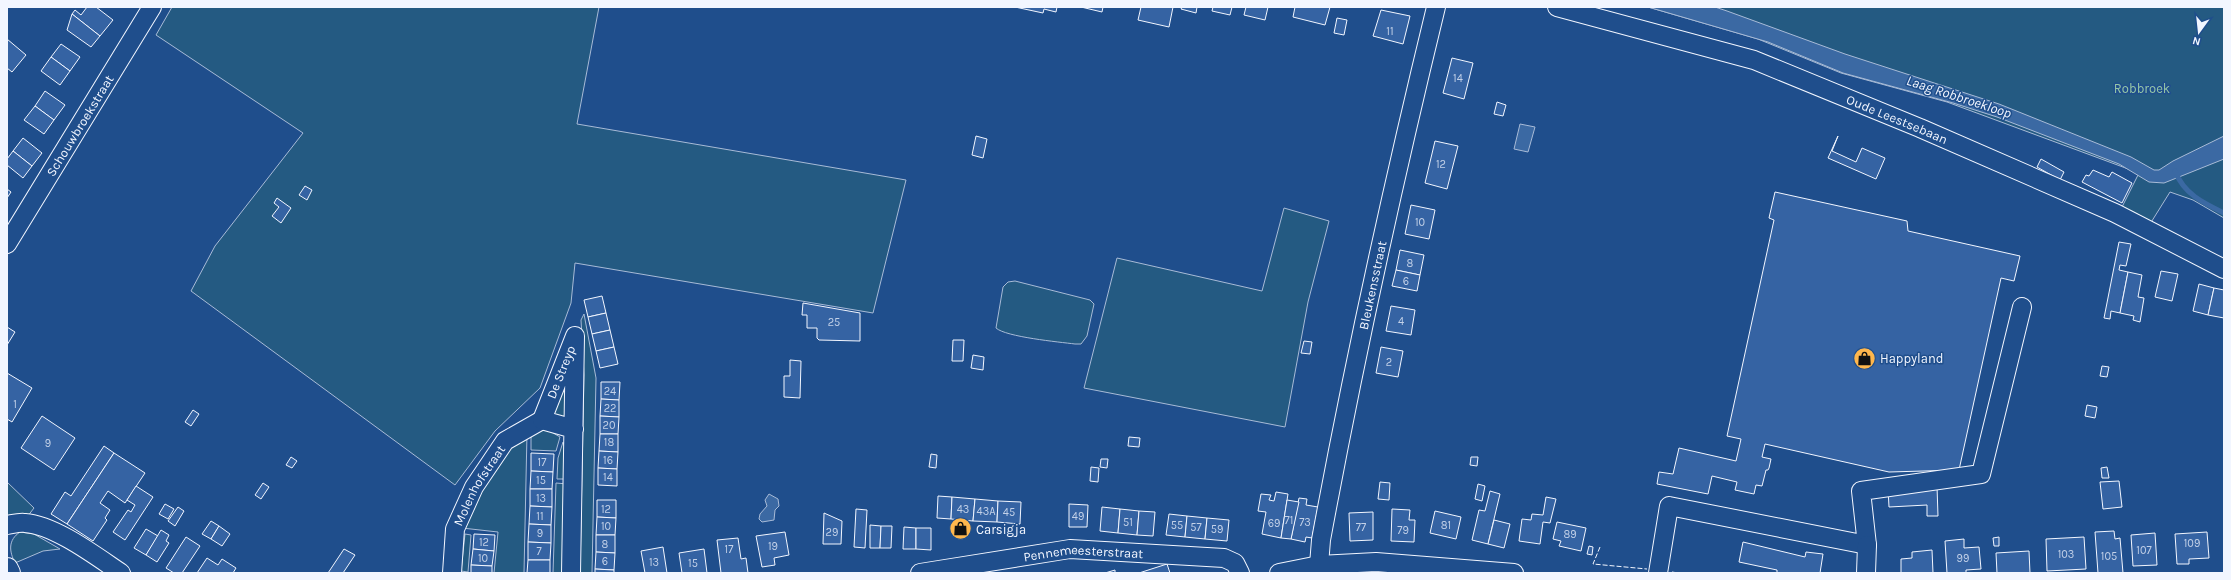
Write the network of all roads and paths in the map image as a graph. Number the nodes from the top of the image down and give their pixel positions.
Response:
1 (152, 7) edge
2 (1436, 7) edge
3 (1557, 7) edge
4 (7, 244) edge
5 (2224, 269) edge
6 (2022, 307) dead end
7 (542, 420) junction
8 (574, 429) junction
9 (7, 525) edge
10 (1867, 546) junction
11 (1319, 565) junction
12 (7, 569) edge
13 (9, 573) edge
14 (122, 573) edge
15 (452, 573) edge
16 (571, 573) edge
17 (920, 573) edge
18 (1240, 573) edge
19 (1280, 573) edge
20 (1514, 573) edge
21 (1658, 573) edge
22 (1866, 573) edge

1 - 4 street, Schouwbroekstraat
2 - 11 street, Bleukensstraat
3 - 5 street, Oude Leestsebaan
6 - 10 street
7 - 8 street
7 - 8 street, De Streyp
7 - 15 street, Molenhofstraat
8 - 16 street, De Streyp
9 - 14 street
10 - 21 street
10 - 22 street
11 - 19 street
11 - 20 street
12 - 13 main road
17 - 18 street, Pennemeesterstraat

